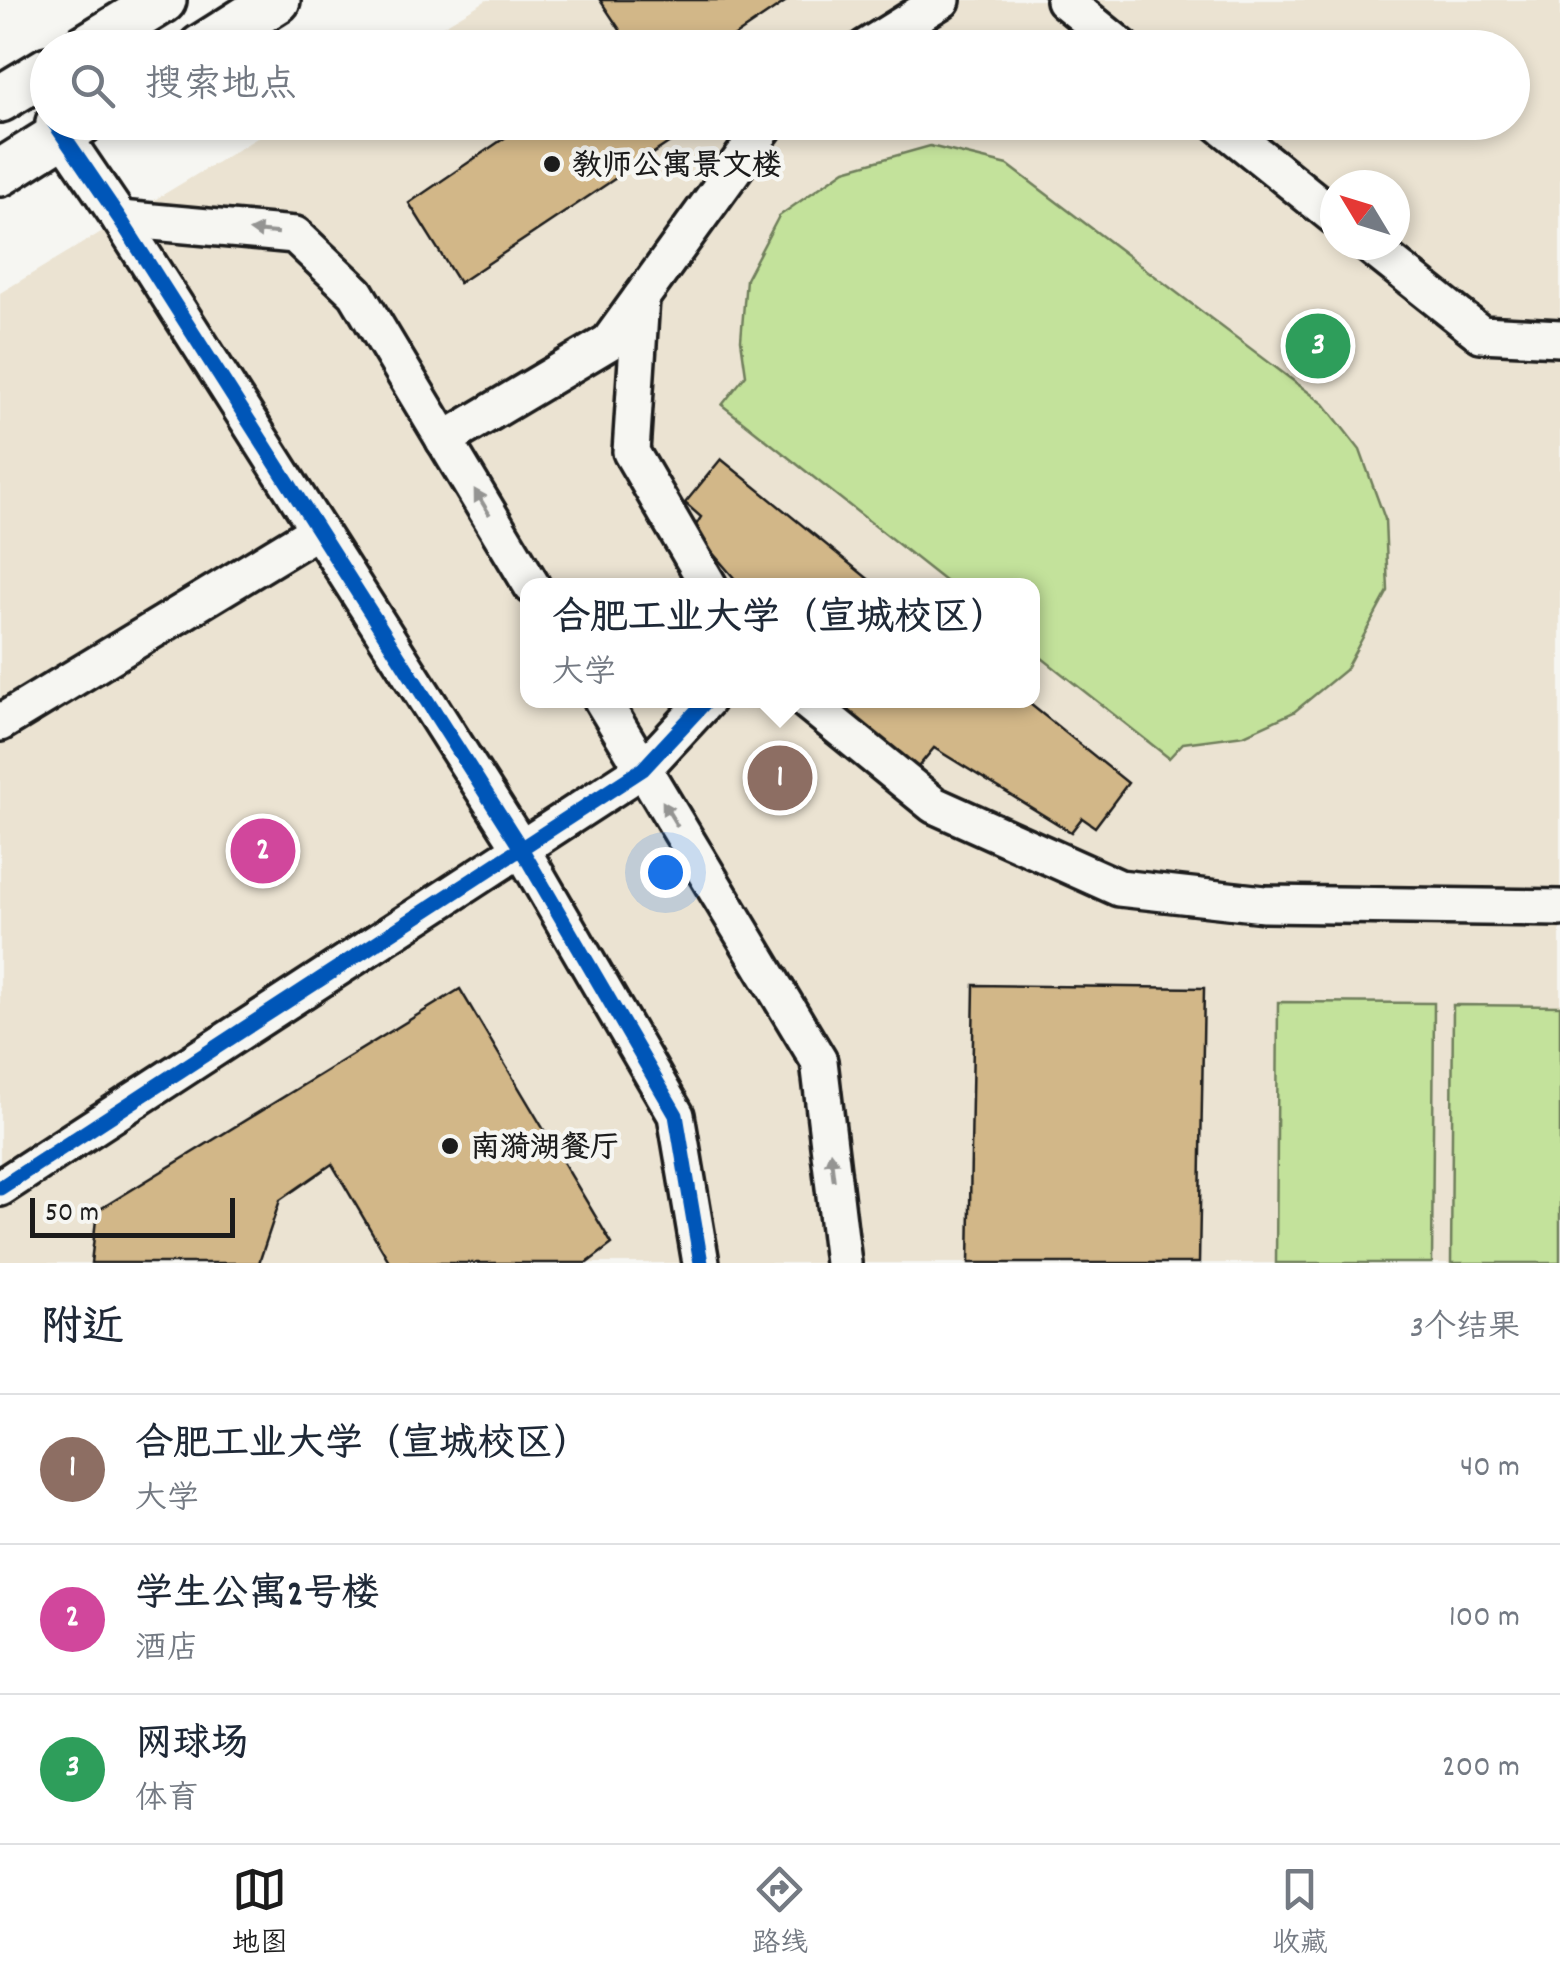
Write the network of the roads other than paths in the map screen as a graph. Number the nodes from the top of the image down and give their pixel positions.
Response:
1 (163, 0) edge
2 (276, 0) edge
3 (942, 0) edge
4 (1064, 0) edge
5 (114, 30) edge
6 (229, 30) edge
7 (894, 30) edge
8 (1101, 30) edge
9 (30, 129) edge
10 (68, 140) edge
11 (755, 140) edge
12 (1238, 140) edge
13 (0, 173) edge
14 (1320, 206) edge
15 (120, 219) junction
16 (1389, 260) edge
17 (641, 297) junction
18 (1560, 338) edge
19 (444, 440) junction
20 (318, 530) junction
21 (527, 578) edge
22 (704, 578) edge
23 (607, 708) edge
24 (700, 708) edge
25 (815, 708) edge
26 (0, 722) edge
27 (643, 769) junction
28 (522, 850) junction
29 (1560, 908) edge
30 (0, 1188) edge
31 (701, 1263) edge
32 (844, 1263) edge

1 - 5 main road
2 - 6 main road
3 - 7 street
4 - 8 street
9 - 13 main road
10 - 15 street
11 - 17 street
12 - 14 street
19 -> 15 street
15 - 20 street
16 - 18 street
17 - 19 street
17 - 22 street
21 -> 19 street
20 - 26 street
20 - 28 street
23 - 27 street
24 - 27 street
25 - 29 street
27 - 28 street
32 -> 27 street
28 - 30 street
28 - 31 street

